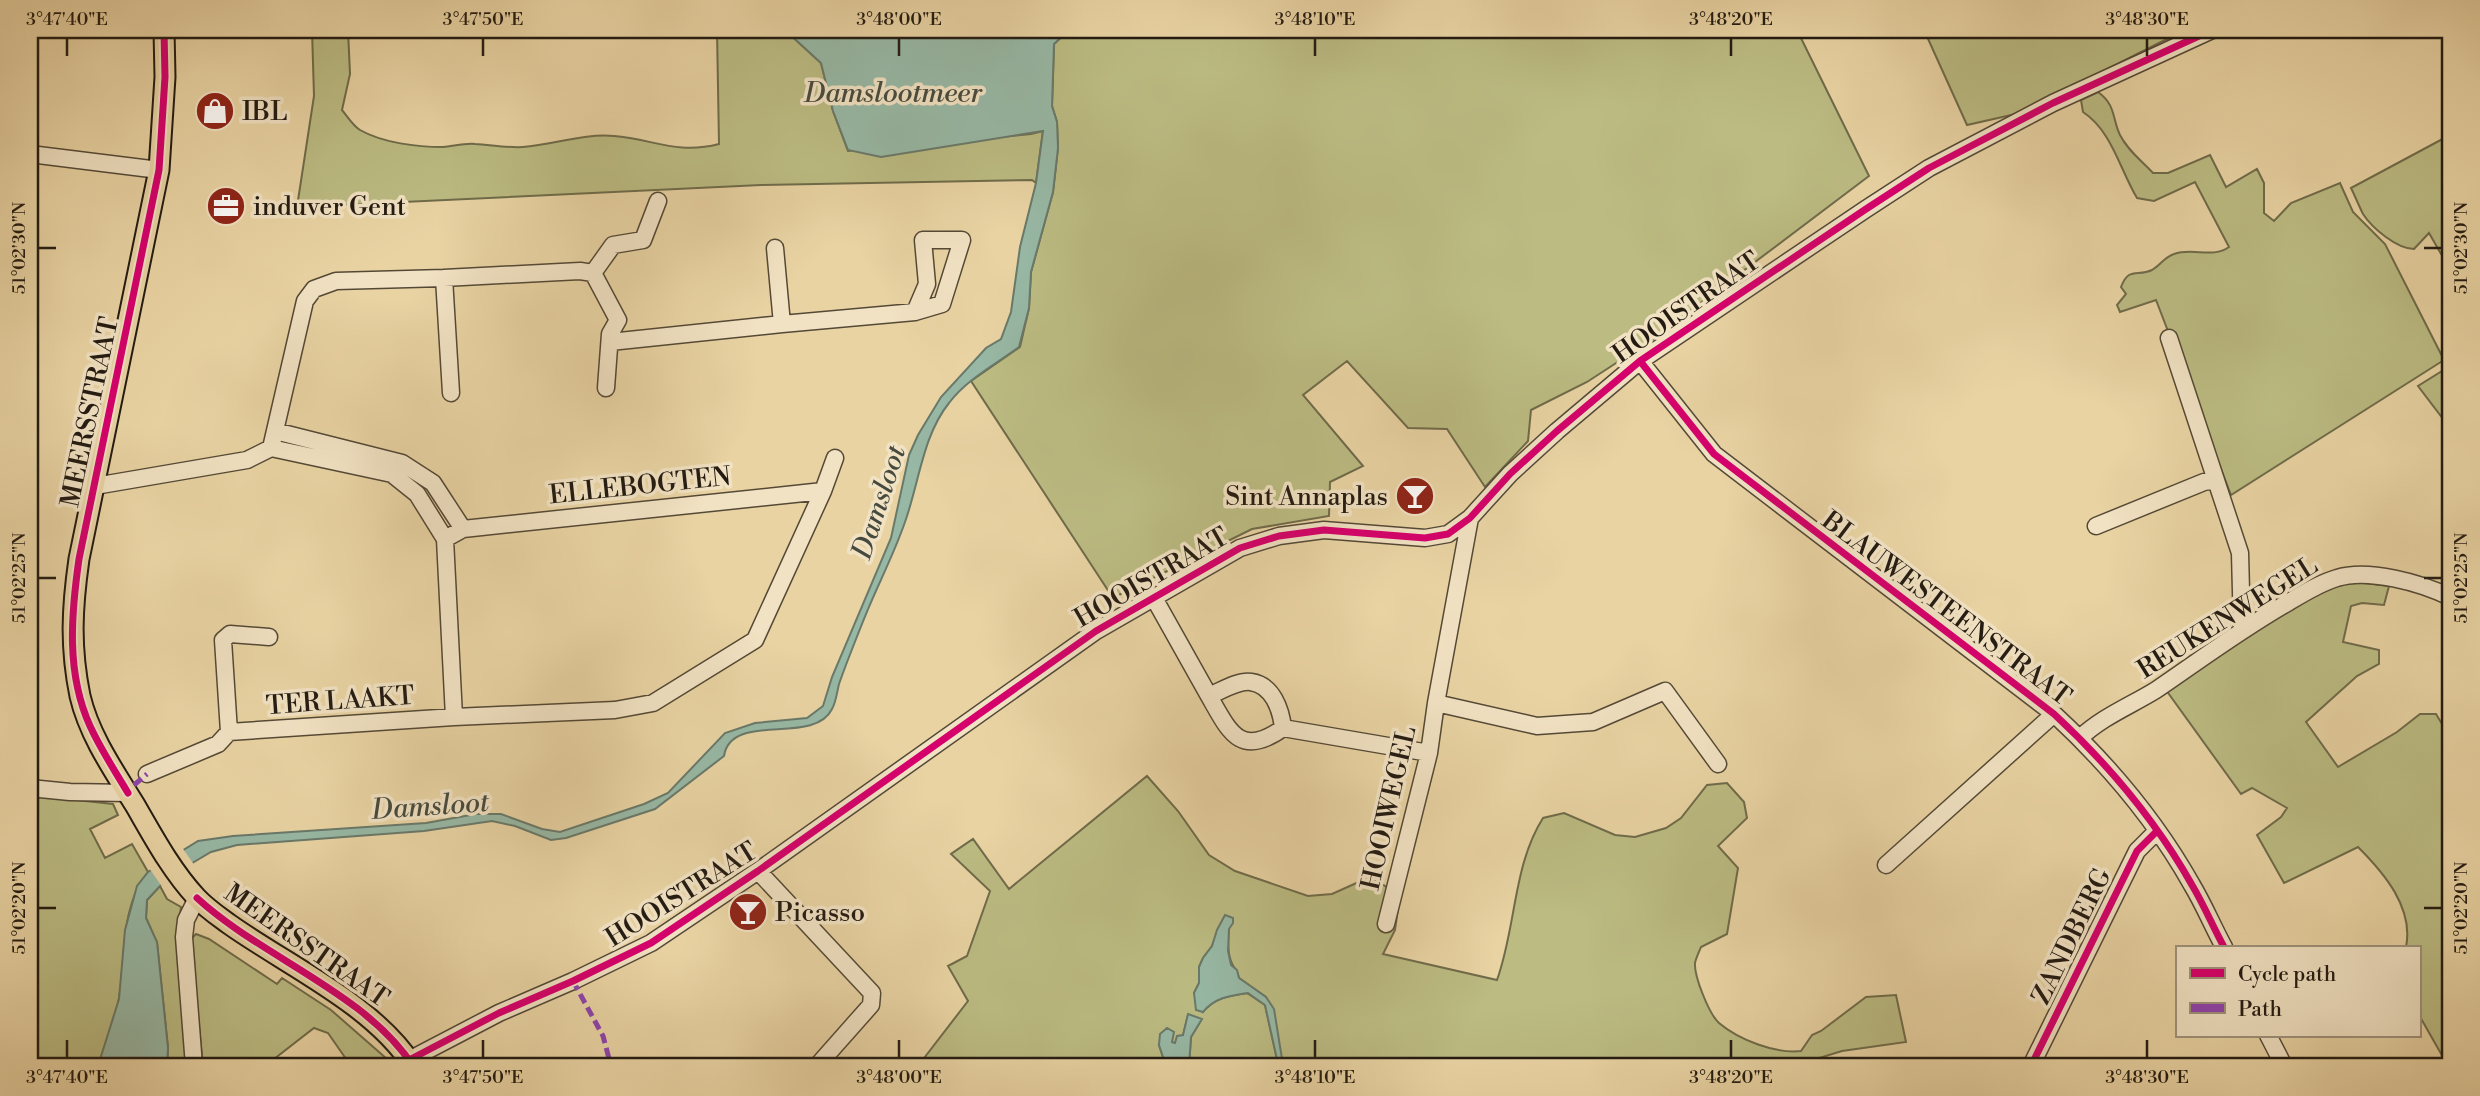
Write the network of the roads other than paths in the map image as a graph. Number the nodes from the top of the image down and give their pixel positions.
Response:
1 (164, 30) edge
2 (2212, 30) edge
3 (30, 153) edge
4 (159, 170) junction
5 (658, 201) dead end
6 (775, 248) dead end
7 (593, 274) junction
8 (443, 278) junction
9 (915, 312) junction
10 (618, 320) junction
11 (782, 324) junction
12 (671, 336) junction
13 (2169, 338) dead end
14 (610, 342) junction
15 (1640, 361) junction
16 (606, 388) dead end
17 (451, 393) dead end
18 (275, 431) junction
19 (271, 447) junction
20 (835, 458) dead end
21 (2216, 480) junction
22 (95, 486) junction
23 (823, 491) junction
24 (1470, 518) junction
25 (2096, 526) dead end
26 (463, 528) junction
27 (445, 538) junction
28 (2450, 597) edge
29 (1154, 598) junction
30 (2242, 630) junction
31 (269, 637) dead end
32 (1209, 696) junction
33 (1436, 703) junction
34 (2054, 714) junction
35 (454, 717) junction
36 (1283, 729) junction
37 (229, 732) junction
38 (2080, 738) junction
39 (1429, 753) junction
40 (1718, 764) dead end
41 (147, 774) dead end
42 (30, 788) edge
43 (128, 793) junction
44 (2157, 831) junction
45 (1886, 865) dead end
46 (758, 872) junction
47 (197, 898) junction
48 (1386, 924) dead end
49 (2223, 946) edge
50 (2269, 1036) edge
51 (411, 1063) edge
52 (194, 1066) edge
53 (817, 1066) edge
54 (2031, 1066) edge
55 (2284, 1066) edge

1 - 4 main road, MEERSSTRAAT
2 - 15 street, HOOISTRAAT
3 - 4 street
4 - 22 main road, MEERSSTRAAT
5 - 7 street
6 - 11 street
7 - 8 street
7 - 10 street
8 - 17 street
8 - 18 street
9 - 9 street
9 - 11 street
10 - 12 street
10 - 14 street
11 - 12 street
12 - 14 street
13 - 21 street
14 - 16 street
15 - 24 street, HOOISTRAAT
15 - 34 street, BLAUWESTEENSTRAAT
18 - 19 street
18 - 26 street
19 - 22 street
19 - 27 street
20 - 23 street
21 - 25 street
21 - 30 street
22 - 43 main road, MEERSSTRAAT
23 - 26 street, ELLEBOGTEN
23 - 35 street
24 - 29 street, HOOISTRAAT
24 - 33 street, HOOIWEGEL
26 - 27 street, ELLEBOGTEN
27 - 35 street
28 - 30 street, REUKENWEGEL
29 - 32 street
29 - 46 street, HOOISTRAAT
30 - 38 street, REUKENWEGEL
31 - 37 street, TER LAAKT
32 - 36 street
32 - 36 street
33 - 39 street, HOOIWEGEL
33 - 40 street, HOOIWEGEL
34 - 38 street, BLAUWESTEENSTRAAT
34 - 45 street
35 - 37 street, TER LAAKT
36 - 39 street
37 - 41 street
38 - 44 street, BLAUWESTEENSTRAAT
39 - 48 street, HOOIWEGEL
42 - 43 street
43 - 47 main road, MEERSSTRAAT
44 - 49 street, BLAUWESTEENSTRAAT
44 - 54 street, ZANDBERG
46 - 51 street, HOOISTRAAT
46 - 53 street
47 - 51 main road, MEERSSTRAAT
47 - 52 street, MEERSSTRAAT
50 - 55 street

